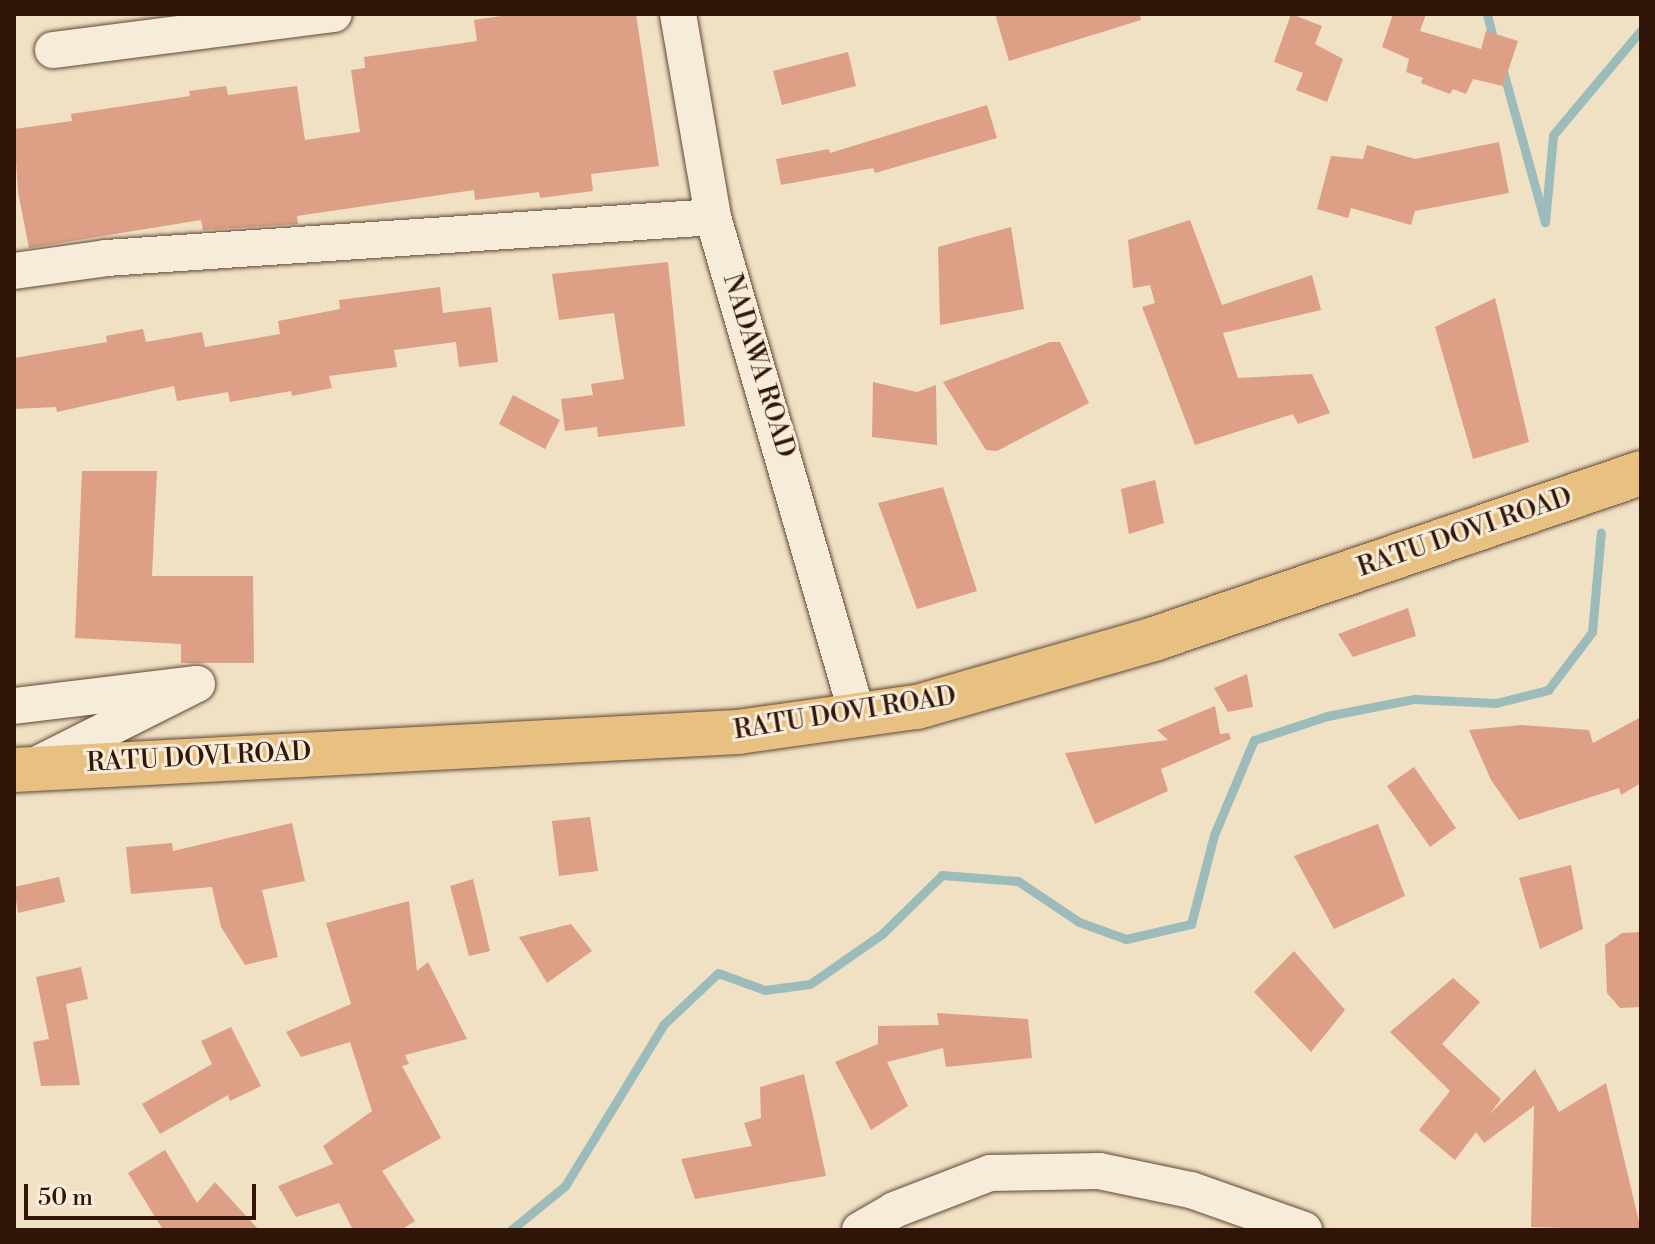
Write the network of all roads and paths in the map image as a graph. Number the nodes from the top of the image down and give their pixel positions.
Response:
1 (334, 14) edge
2 (678, 14) edge
3 (53, 50) dead end
4 (713, 217) junction
5 (14, 271) edge
6 (1641, 473) edge
7 (14, 706) edge
8 (857, 714) junction
9 (23, 769) edge
10 (860, 1230) edge
11 (1304, 1230) edge

1 - 3 street
2 - 4 street, NADAWA ROAD
4 - 5 street
4 - 8 street, NADAWA ROAD
6 - 8 main road, RATU DOVI ROAD
7 - 9 street
8 - 9 main road, RATU DOVI ROAD
10 - 11 street

